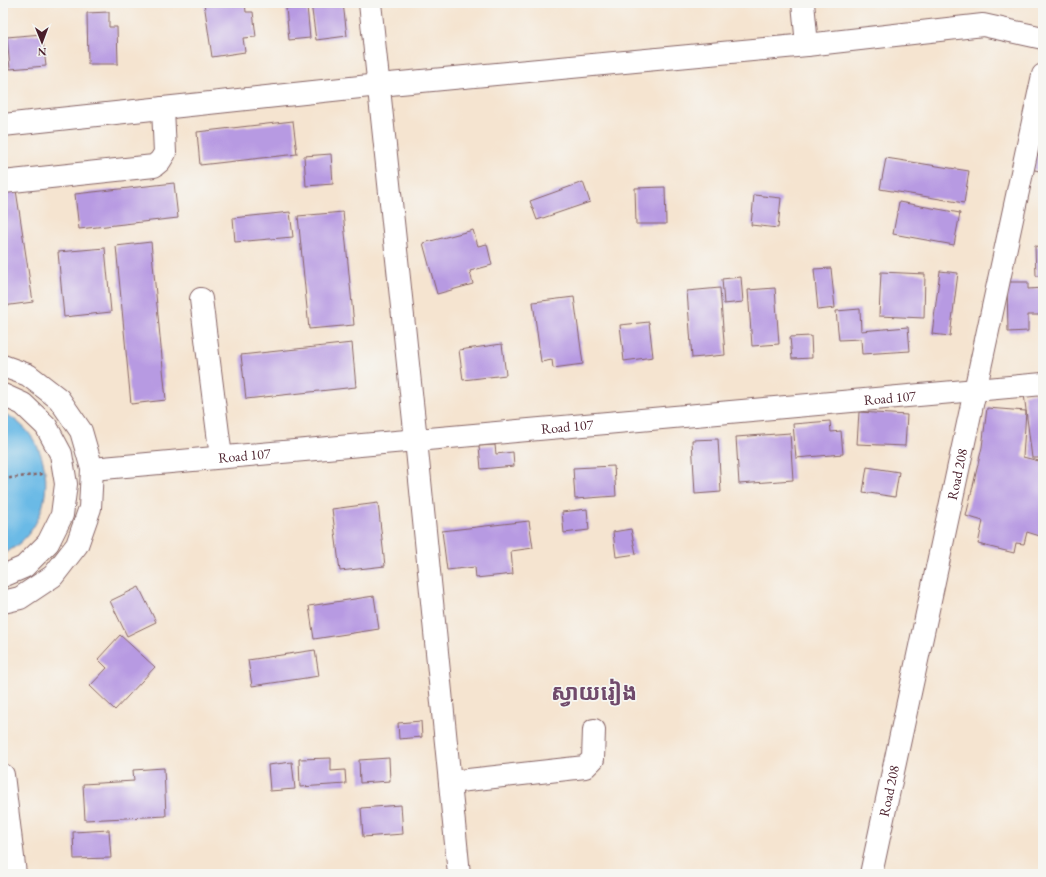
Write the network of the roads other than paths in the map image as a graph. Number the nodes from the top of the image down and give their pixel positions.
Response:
1 (370, 3) edge
2 (803, 3) edge
3 (1043, 38) edge
4 (807, 45) junction
5 (1043, 75) edge
6 (379, 85) junction
7 (162, 108) junction
8 (3, 125) edge
9 (3, 182) edge
10 (201, 299) dead end
11 (3, 366) edge
12 (1043, 384) edge
13 (975, 391) junction
14 (3, 395) edge
15 (416, 440) junction
16 (221, 457) junction
17 (92, 469) junction
18 (3, 576) edge
19 (3, 602) edge
20 (594, 730) dead end
21 (3, 775) edge
22 (450, 782) junction
23 (15, 874) edge
24 (459, 874) edge
25 (871, 874) edge

1 - 6 street
2 - 4 street
3 - 4 street
4 - 6 street
5 - 13 street, Road 208
6 - 7 street
6 - 15 street
7 - 8 street
7 - 9 street
10 - 16 street
11 - 17 street
12 - 13 street, Road 107
13 - 15 street, Road 107
13 - 25 street, Road 208
14 - 18 street
15 - 16 street, Road 107
15 - 22 street
16 - 17 street, Road 107
17 - 19 street
20 - 22 street
21 - 23 street
22 - 24 street

